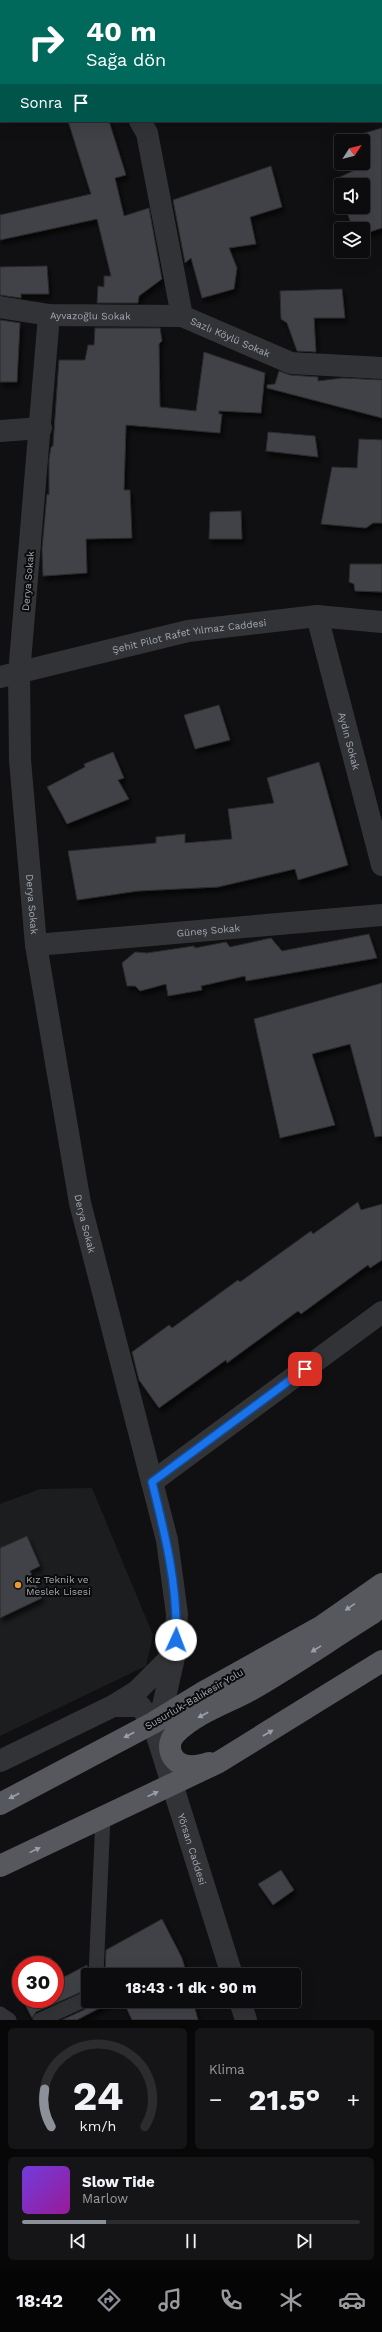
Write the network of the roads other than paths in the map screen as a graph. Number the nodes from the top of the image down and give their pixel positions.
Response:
1 (141, 122) edge
2 (0, 307) edge
3 (49, 315) junction
4 (182, 316) junction
5 (382, 368) edge
6 (41, 428) junction
7 (0, 431) edge
8 (318, 616) junction
9 (382, 622) edge
10 (10, 675) edge
11 (382, 865) edge
12 (382, 915) edge
13 (36, 945) junction
14 (382, 1312) edge
15 (152, 1482) junction
16 (382, 1584) edge
17 (382, 1604) edge
18 (175, 1653) junction
19 (382, 1661) edge
20 (113, 1706) junction
21 (153, 1722) junction
22 (0, 1761) edge
23 (219, 1762) junction
24 (173, 1785) junction
25 (0, 1804) edge
26 (103, 1817) junction
27 (0, 1866) edge
28 (96, 1968) edge
29 (230, 1968) edge
30 (81, 2001) edge
31 (242, 2008) edge
32 (0, 2014) edge
33 (9, 2020) edge
34 (40, 2020) edge
35 (246, 2020) edge

1 - 4 street, Sazlı Köylü Sokak
2 - 3 street, Ayvazoğlu Sokak
3 - 4 street, Ayvazoğlu Sokak
3 - 6 street, Derya Sokak
4 - 5 street, Sazlı Köylü Sokak
6 - 7 street
6 - 10 street, Derya Sokak
8 - 9 street, Şehit Pilot Rafet Yılmaz Caddesi
8 - 10 street, Şehit Pilot Rafet Yılmaz Caddesi
8 - 11 street, Aydın Sokak
10 - 13 street, Derya Sokak
12 - 13 street, Güneş Sokak
13 - 15 street, Derya Sokak
14 - 15 street
15 - 18 street, Derya Sokak
16 -> 21 highway, Susurluk-Balıkesir Yolu
17 -> 23 highway
18 - 20 street
18 - 21 street, Derya Sokak
23 -> 19 highway
20 - 21 street
20 - 22 street
21 - 24 street, Yörsan Caddesi
21 -> 25 highway, Susurluk-Balıkesir Yolu
23 - 24 highway
26 -> 24 highway
24 - 29 street, Yörsan Caddesi
27 -> 26 highway
26 - 28 lane
30 - 34 lane
31 - 35 street
32 - 33 lane

